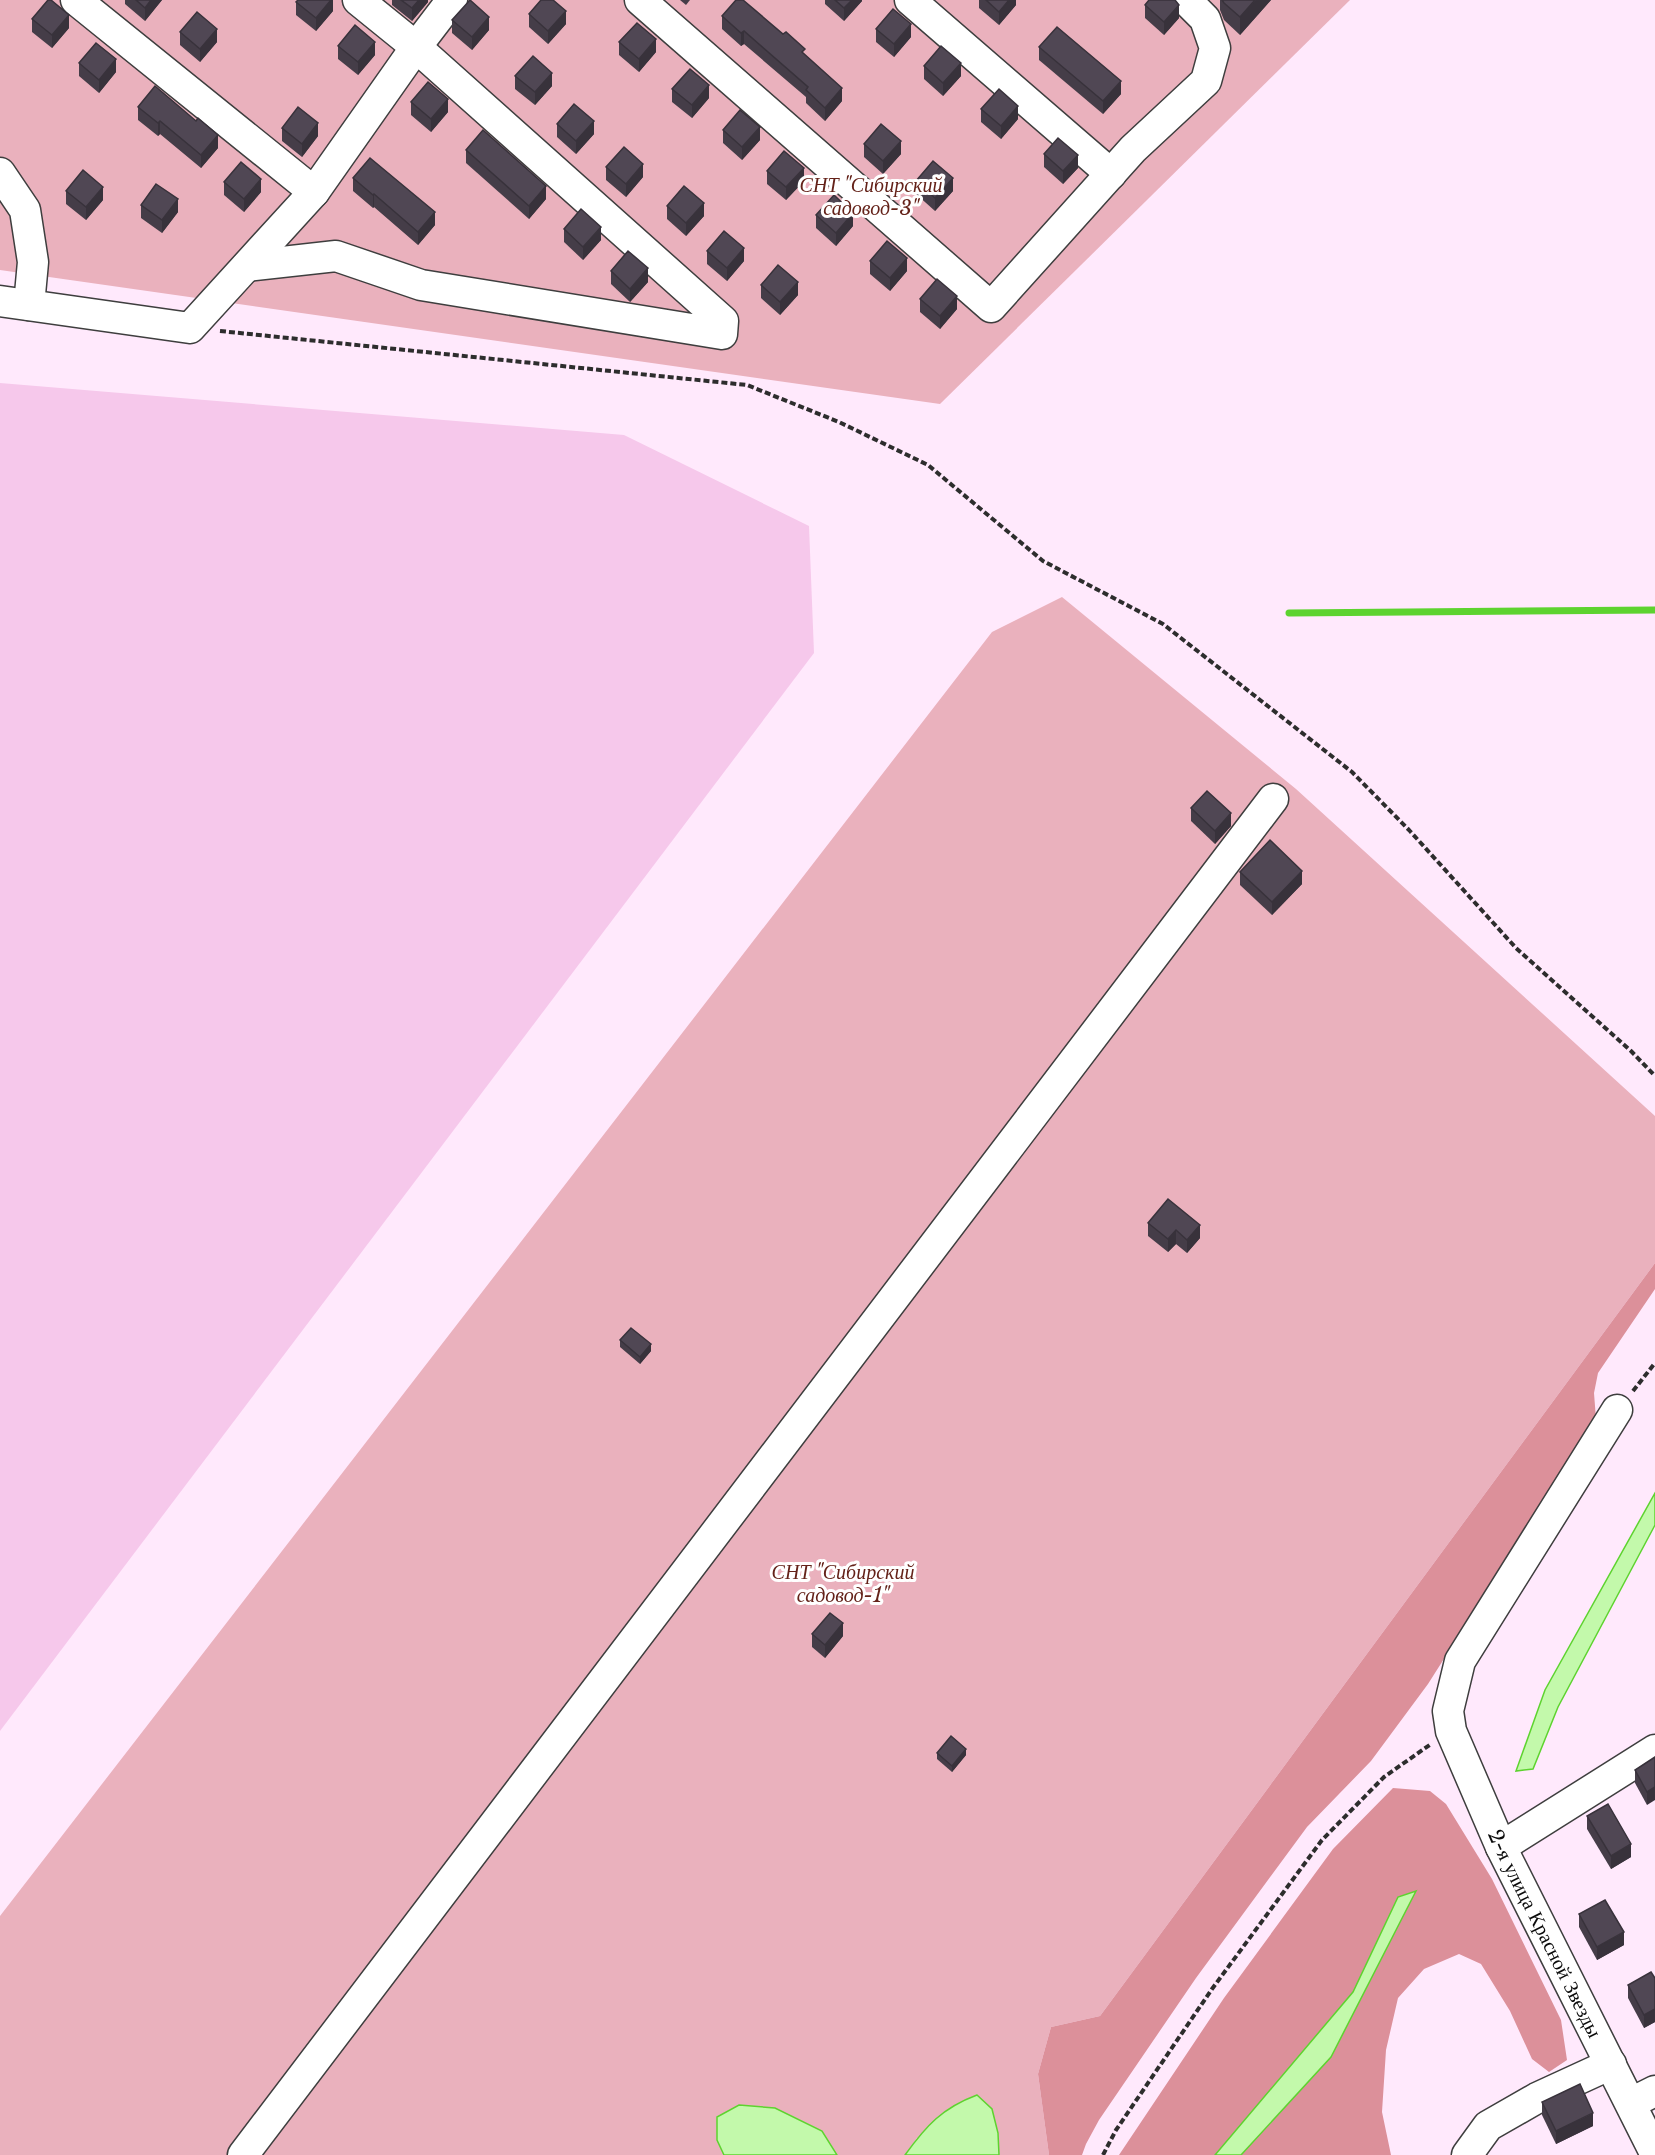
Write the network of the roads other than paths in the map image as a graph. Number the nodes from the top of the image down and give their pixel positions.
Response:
1 (76, 0) edge
2 (358, 0) edge
3 (452, 0) edge
4 (640, 0) edge
5 (910, 0) edge
6 (1186, 0) edge
7 (416, 47) junction
8 (0, 173) edge
9 (1111, 174) junction
10 (314, 192) junction
11 (247, 266) junction
12 (14, 303) edge
13 (1273, 799) dead end
14 (1617, 1410) road end
15 (1655, 1750) edge
16 (1501, 1847) junction
17 (1611, 2064) junction
18 (1643, 2097) edge
19 (1655, 2152) edge
20 (243, 2155) edge
21 (1467, 2155) edge

1 - 10 street
2 - 7 street
3 - 7 street
4 - 9 street
5 - 9 street
6 - 9 street
7 - 10 street
7 - 11 street
8 - 12 street
10 - 11 street
11 - 12 street
13 - 20 street
14 - 16 street, 2-я улица Красной Звезды
15 - 16 street
16 - 17 street, 2-я улица Красной Звезды
17 - 18 street, 2-я улица Красной Звезды
17 - 21 street
18 - 19 street, 2-я улица Красной Звезды

